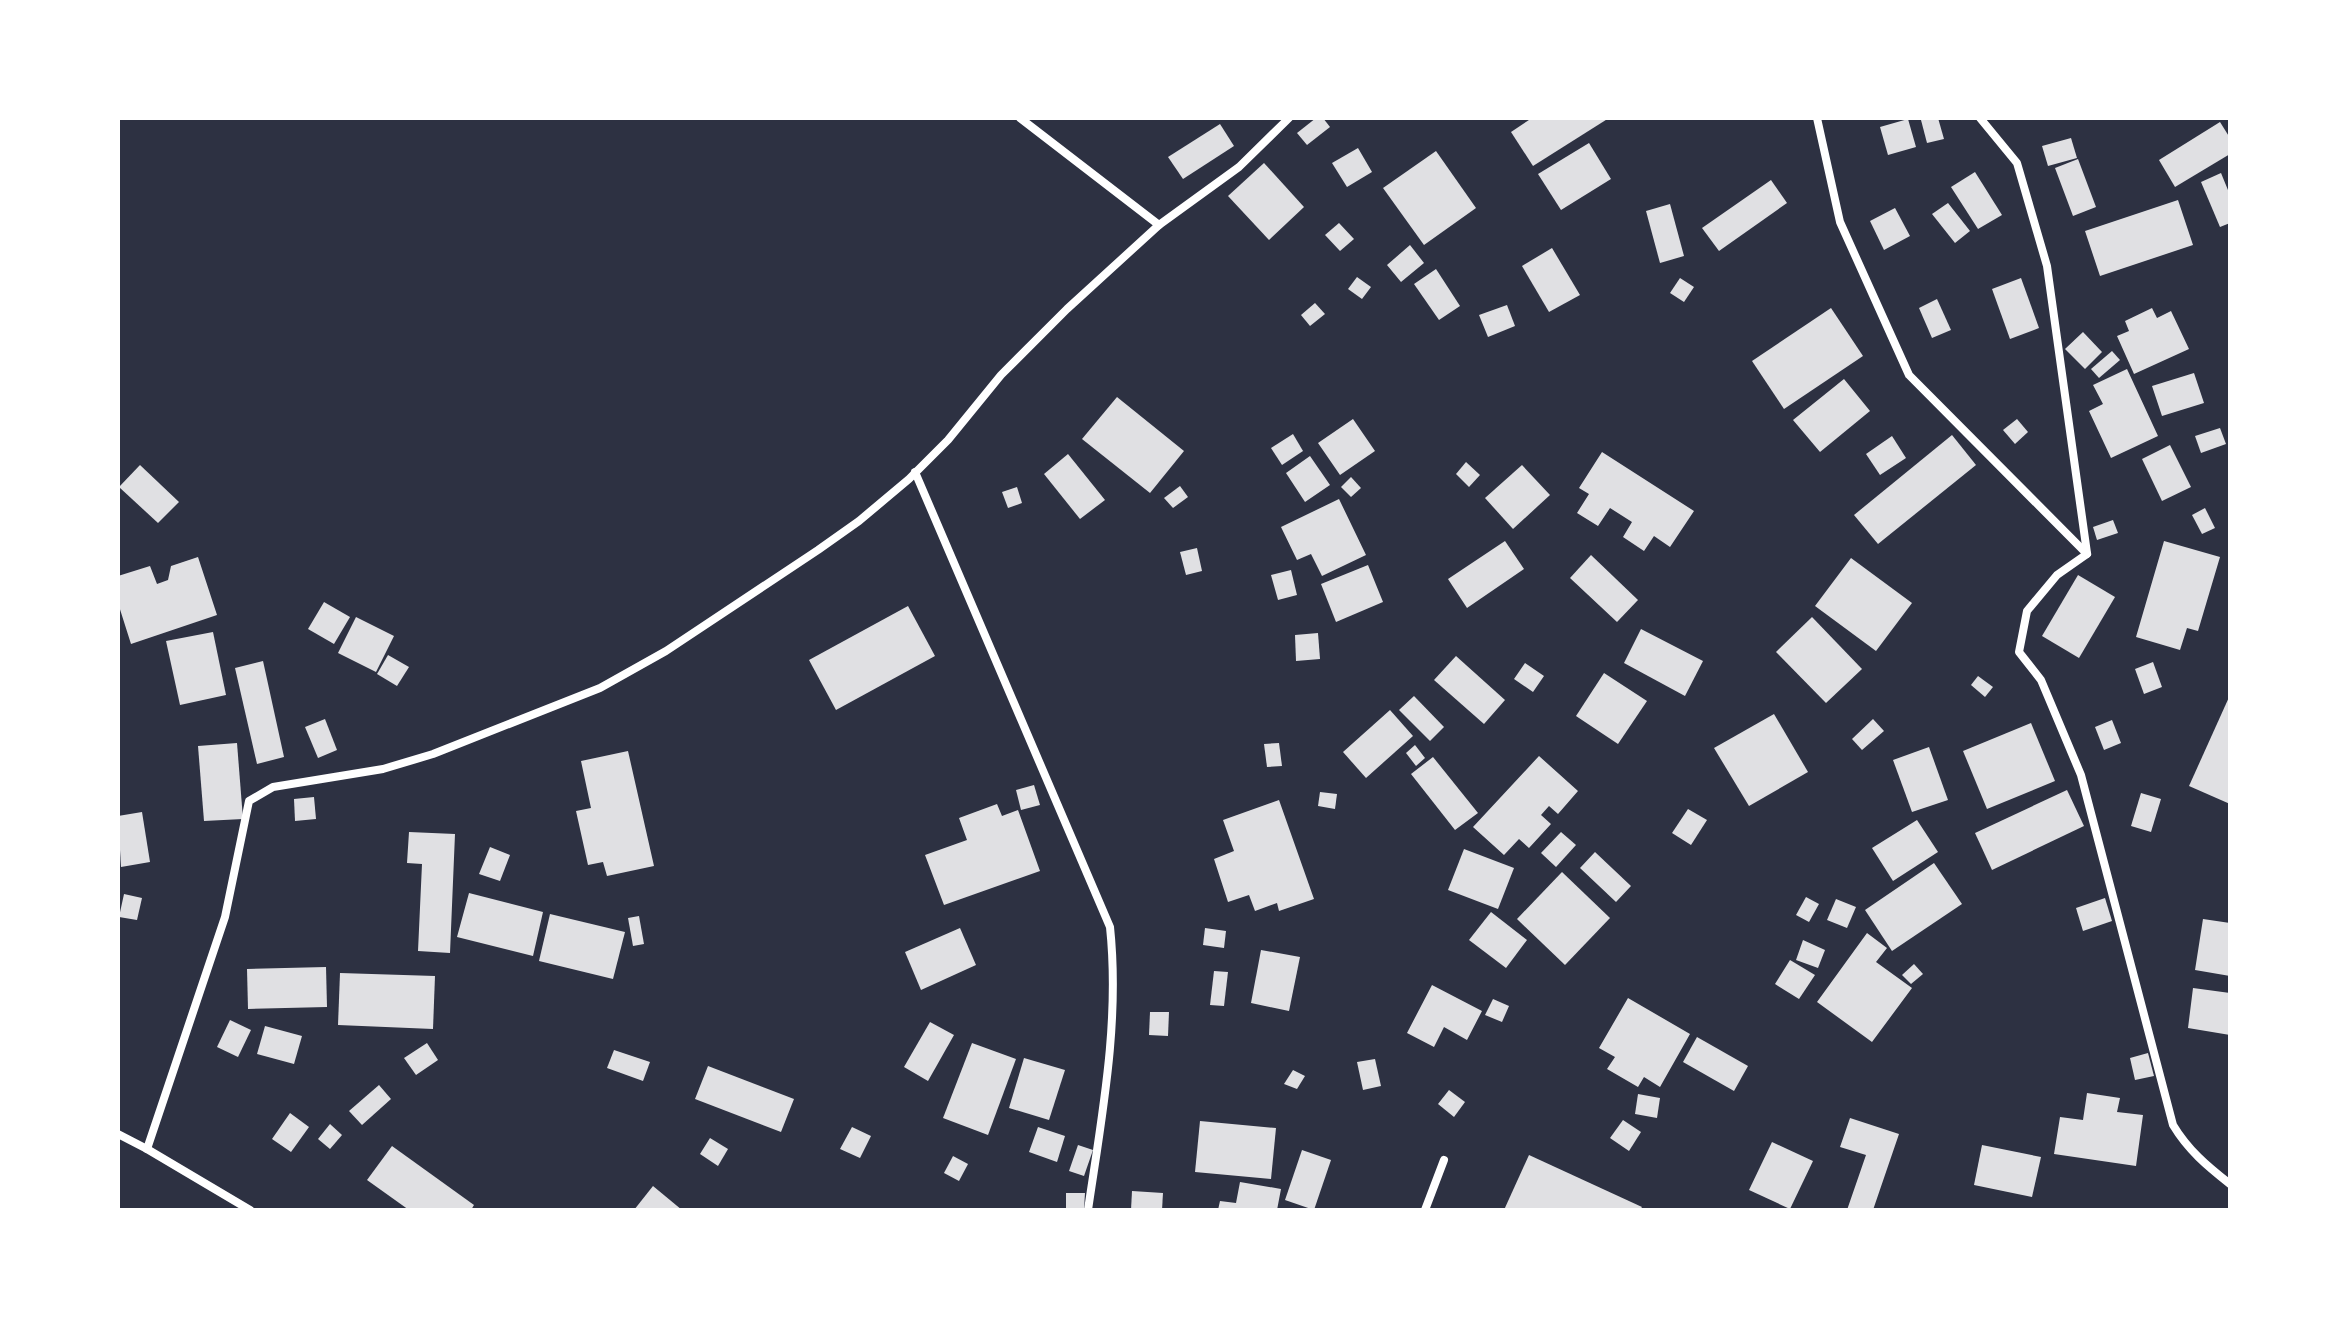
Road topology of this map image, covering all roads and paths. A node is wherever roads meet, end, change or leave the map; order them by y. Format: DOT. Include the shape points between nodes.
graph roads {
  1 [pos="1020,118"];
  2 [pos="1289,118"];
  3 [pos="1817,118"];
  4 [pos="1980,118"];
  5 [pos="1159,225"];
  6 [pos="915,472"];
  7 [pos="2087,554"];
  8 [pos="118,1134"];
  9 [pos="147,1149"];
  10 [pos="1444,1160"];
  11 [pos="2230,1184"];
  12 [pos="250,1210"];
  13 [pos="1088,1210"];
  14 [pos="1425,1210"];
  1 -- 5 [label="street"];
  2 -- 5 [label="street" via="1239,167"];
  3 -- 7 [label="street" via="1840,222 1909,375"];
  4 -- 7 [label="street" via="2017,163 2047,266"];
  5 -- 6 [label="street" via="1001,375"];
  6 -- 9 [label="street" via="818,550 666,651 600,688 433,754 383,769 273,787 249,801 225,917"];
  6 -- 13 [label="street" via="1110,927 1112,1048"];
  7 -- 11 [label="street" via="2057,575 2027,611 2019,652 2041,680 2081,775 2173,1125 2203,1163"];
  8 -- 9 [label="street"];
  9 -- 12 [label="street"];
  10 -- 14 [label="street"];
}
